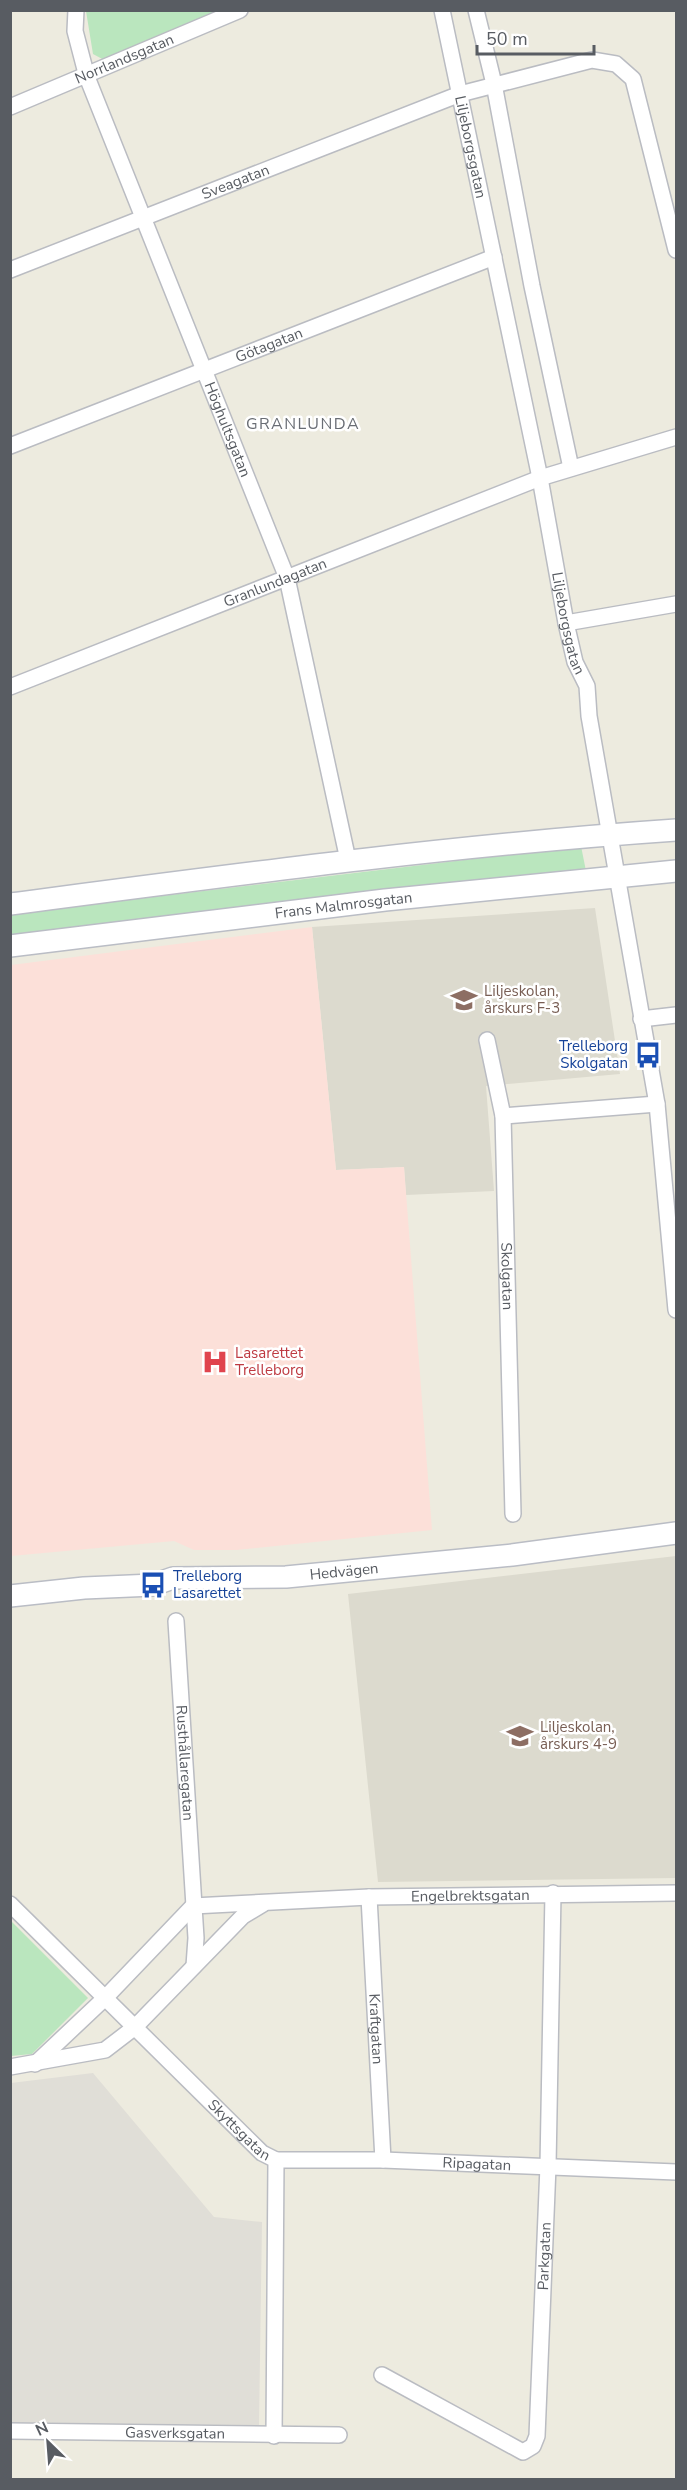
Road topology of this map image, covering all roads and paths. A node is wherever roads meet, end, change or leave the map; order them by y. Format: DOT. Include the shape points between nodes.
graph roads {
  1 [pos="76,10"];
  2 [pos="240,10"];
  3 [pos="442,10"];
  4 [pos="476,10"];
  5 [pos="87,77"];
  6 [pos="494,84"];
  7 [pos="460,94"];
  8 [pos="10,107"];
  9 [pos="670,207"];
  10 [pos="143,218"];
  11 [pos="676,250"];
  12 [pos="494,257"];
  13 [pos="10,270"];
  14 [pos="204,371"];
  15 [pos="676,437"];
  16 [pos="10,446"];
  17 [pos="571,468"];
  18 [pos="540,478"];
  19 [pos="287,578"];
  20 [pos="676,604"];
  21 [pos="566,623"];
  22 [pos="10,687"];
  23 [pos="676,830"];
  24 [pos="609,834"];
  25 [pos="348,860"];
  26 [pos="676,871"];
  27 [pos="616,876"];
  28 [pos="10,904"];
  29 [pos="10,946"];
  30 [pos="676,1015"];
  31 [pos="641,1019"];
  32 [pos="487,1040"];
  33 [pos="657,1104"];
  34 [pos="503,1116"];
  35 [pos="676,1310"];
  36 [pos="513,1514"];
  37 [pos="676,1533"];
  38 [pos="10,1596"];
  39 [pos="176,1621"];
  40 [pos="553,1893"];
  41 [pos="676,1893"];
  42 [pos="369,1897"];
  43 [pos="264,1902"];
  44 [pos="10,1904"];
  45 [pos="193,1906"];
  46 [pos="194,1966"];
  47 [pos="105,1998"];
  48 [pos="135,2027"];
  49 [pos="35,2064"];
  50 [pos="10,2067"];
  51 [pos="276,2160"];
  52 [pos="383,2160"];
  53 [pos="548,2166"];
  54 [pos="676,2172"];
  55 [pos="382,2375"];
  56 [pos="10,2431"];
  57 [pos="339,2435"];
  58 [pos="274,2436"];
  1 -- 5 [label="street, Höghultsgatan" via="75,31"];
  2 -- 5 [label="street, Norrlandsgatan"];
  3 -- 7 [label="street, Liljeborgsgatan"];
  4 -- 6 [label="street"];
  5 -- 8 [label="street, Norrlandsgatan"];
  5 -- 10 [label="street, Höghultsgatan"];
  6 -- 7 [label="street, Sveagatan"];
  6 -- 9 [label="street, Sveagatan" via="592,60 616,64 633,79"];
  6 -- 17 [label="street"];
  7 -- 10 [label="street, Sveagatan"];
  7 -- 12 [label="street, Liljeborgsgatan"];
  9 -- 11 [label="street, Sveagatan"];
  10 -- 13 [label="street, Sveagatan"];
  10 -- 14 [label="street, Höghultsgatan"];
  12 -- 14 [label="street, Götagatan"];
  12 -- 18 [label="street, Liljeborgsgatan"];
  14 -- 16 [label="street, Götagatan"];
  14 -- 19 [label="street, Höghultsgatan"];
  15 -- 17 [label="street, Granlundagatan"];
  17 -- 18 [label="street, Granlundagatan"];
  18 -- 19 [label="street, Granlundagatan"];
  18 -- 21 [label="street, Liljeborgsgatan"];
  19 -- 22 [label="street, Granlundagatan"];
  19 -- 25 [label="street, Höghultsgatan"];
  20 -- 21 [label="street"];
  21 -- 24 [label="street, Liljeborgsgatan" via="575,662 587,686"];
  23 -- 24 [label="street"];
  24 -- 25 [label="street"];
  24 -- 27 [label="street, Liljeborgsgatan"];
  25 -- 28 [label="street"];
  26 -- 27 [label="street, Frans Malmrosgatan"];
  27 -- 29 [label="street, Frans Malmrosgatan"];
  27 -- 31 [label="street, Liljeborgsgatan"];
  30 -- 31 [label="street"];
  31 -- 33 [label="street, Liljeborgsgatan"];
  32 -- 34 [label="street, Skolgatan"];
  33 -- 34 [label="street"];
  33 -- 35 [label="street, Liljeborgsgatan"];
  34 -- 36 [label="street, Skolgatan"];
  37 -- 38 [label="street, Hedvägen" via="512,1556 286,1576 173,1578 153,1585"];
  39 -- 45 [label="street, Rusthållaregatan"];
  40 -- 41 [label="street, Engelbrektsgatan"];
  40 -- 42 [label="street, Engelbrektsgatan"];
  40 -- 53 [label="street, Parkgatan"];
  42 -- 43 [label="street, Engelbrektsgatan"];
  42 -- 52 [label="street, Kraftgatan"];
  43 -- 45 [label="street, Engelbrektsgatan"];
  43 -- 46 [label="street" via="243,1916"];
  44 -- 47 [label="street, Skyttsgatan"];
  45 -- 46 [label="street"];
  45 -- 47 [label="street"];
  46 -- 48 [label="street"];
  47 -- 48 [label="street, Skyttsgatan"];
  47 -- 49 [label="street"];
  48 -- 49 [label="street" via="105,2050"];
  48 -- 51 [label="street, Skyttsgatan" via="262,2153"];
  49 -- 50 [label="street"];
  51 -- 52 [label="street, Ripagatan"];
  51 -- 58 [label="street, Skyttsgatan"];
  52 -- 53 [label="street, Ripagatan"];
  53 -- 54 [label="street, Ripagatan"];
  53 -- 55 [label="street, Parkgatan" via="537,2436 532,2446 523,2452"];
  56 -- 58 [label="street, Gasverksgatan"];
  57 -- 58 [label="street, Gasverksgatan"];
}
